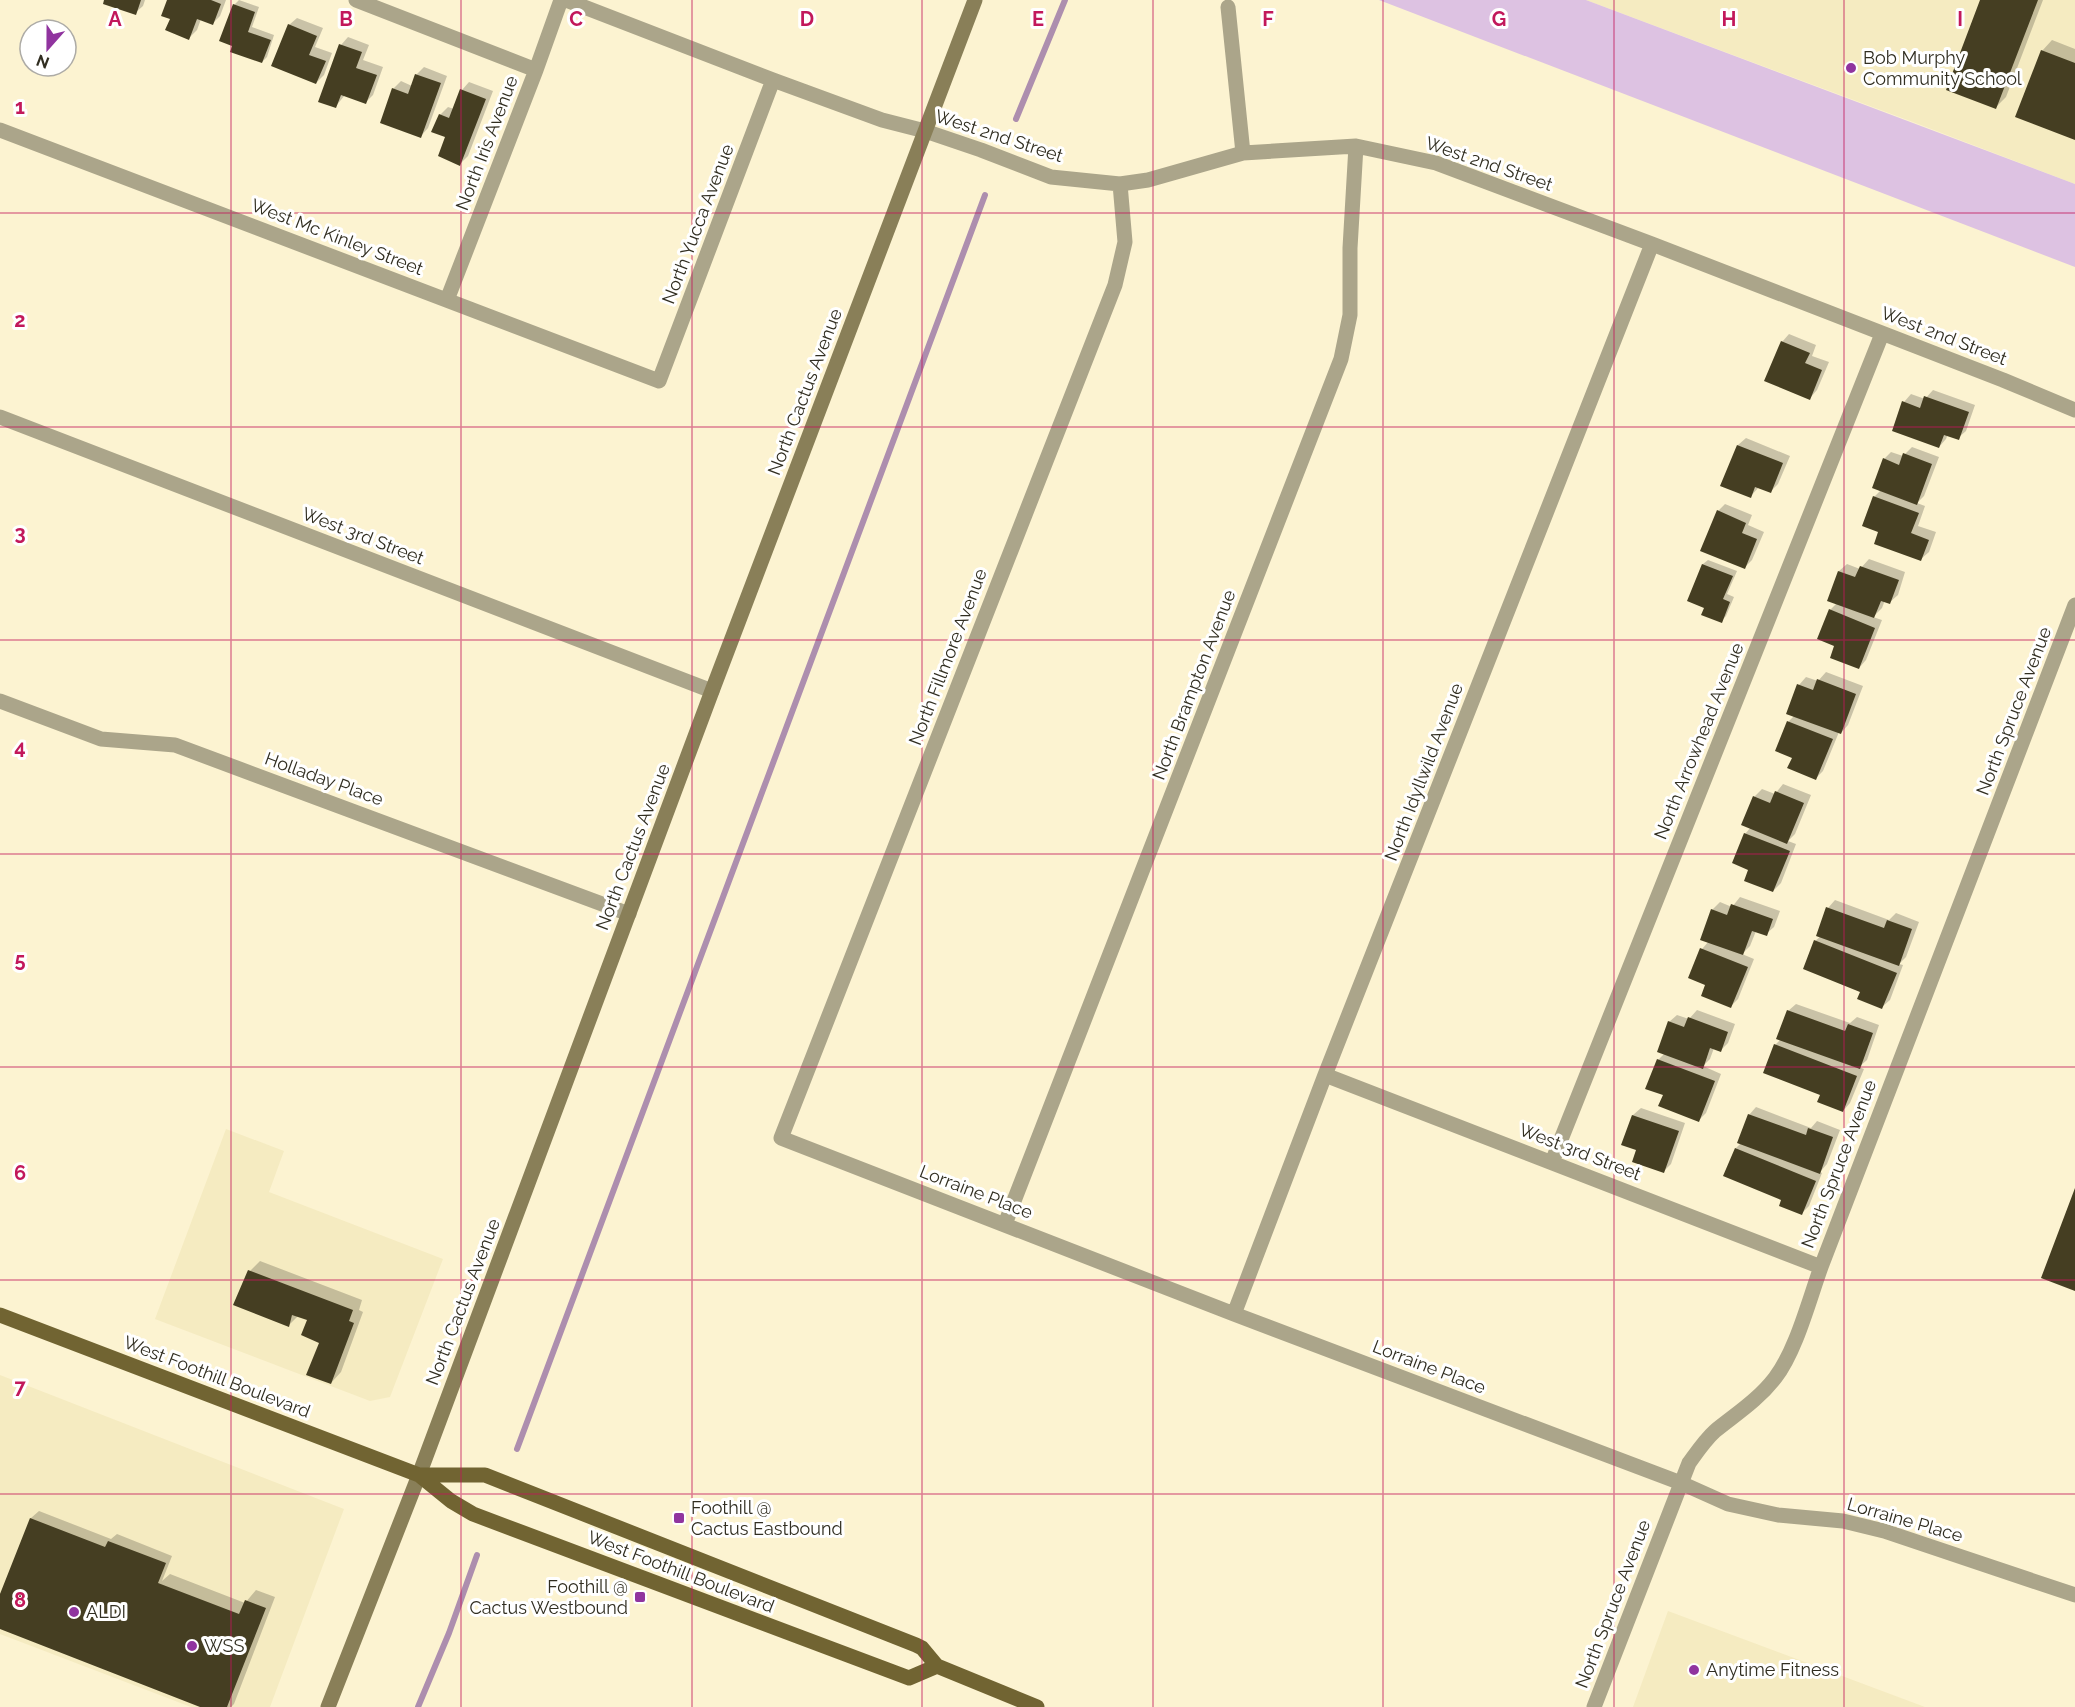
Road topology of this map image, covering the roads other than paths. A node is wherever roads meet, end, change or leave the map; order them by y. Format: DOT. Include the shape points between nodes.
graph roads {
  1 [pos="356,0"];
  2 [pos="561,0"];
  3 [pos="566,0"];
  4 [pos="975,0"];
  5 [pos="1228,7"];
  6 [pos="536,70"];
  7 [pos="773,80"];
  8 [pos="0,130"];
  9 [pos="925,131"];
  10 [pos="1356,146"];
  11 [pos="1243,153"];
  12 [pos="1120,184"];
  13 [pos="1652,244"];
  14 [pos="447,300"];
  15 [pos="1882,334"];
  16 [pos="659,381"];
  17 [pos="2075,410"];
  18 [pos="0,417"];
  19 [pos="2075,605"];
  20 [pos="712,692"];
  21 [pos="0,701"];
  22 [pos="629,914"];
  23 [pos="1325,1075"];
  24 [pos="781,1138"];
  25 [pos="1552,1162"];
  26 [pos="1005,1224"];
  27 [pos="1821,1267"];
  28 [pos="1234,1314"];
  29 [pos="0,1315"];
  30 [pos="419,1475"];
  31 [pos="1681,1483"];
  32 [pos="2075,1595"];
  33 [pos="937,1666"];
  34 [pos="327,1707"];
  35 [pos="1037,1707"];
  36 [pos="1594,1707"];
  1 -- 6 [label="street"];
  2 -- 6 [label="street, North Iris Avenue"];
  3 -- 7 [label="street, West 2nd Street"];
  4 -- 9 [label="main road, North Cactus Avenue"];
  5 -- 11 [label="street"];
  6 -- 14 [label="street, North Iris Avenue"];
  7 -- 9 [label="street, West 2nd Street" via="882,120"];
  7 -- 16 [label="street, North Yucca Avenue"];
  8 -- 14 [label="street, West Mc Kinley Street"];
  9 -- 12 [label="street, West 2nd Street" via="1051,177"];
  9 -- 20 [label="main road, North Cactus Avenue"];
  10 -- 11 [label="street, West 2nd Street"];
  10 -- 13 [label="street, West 2nd Street" via="1436,163"];
  10 -- 26 [label="street, North Brampton Avenue" via="1350,315 1341,359"];
  11 -- 12 [label="street, West 2nd Street"];
  12 -- 24 [label="street, North Fillmore Avenue" via="1125,243 1115,285"];
  13 -- 15 [label="street, West 2nd Street"];
  13 -- 23 [label="street, North Idyllwild Avenue"];
  14 -- 16 [label="street, West Mc Kinley Street"];
  15 -- 17 [label="street, West 2nd Street"];
  15 -- 25 [label="street, North Arrowhead Avenue"];
  18 -- 20 [label="street, West 3rd Street"];
  19 -- 27 [label="street, North Spruce Avenue"];
  20 -- 22 [label="main road, North Cactus Avenue"];
  21 -- 22 [label="street, Holladay Place" via="101,739 175,745"];
  22 -- 30 [label="main road, North Cactus Avenue"];
  23 -- 25 [label="street, West 3rd Street"];
  23 -- 28 [label="street, North Idyllwild Avenue"];
  24 -- 26 [label="street, Lorraine Place"];
  25 -- 27 [label="street, West 3rd Street"];
  26 -- 28 [label="street, Lorraine Place"];
  27 -- 31 [label="street, North Spruce Avenue" via="1790,1353 1776,1377 1702,1444"];
  28 -- 31 [label="street, Lorraine Place"];
  29 -- 30 [label="main road, West Foothill Boulevard"];
  30 -- 33 [label="main road, West Foothill Boulevard" via="485,1475 916,1645"];
  30 -- 33 [label="main road, West Foothill Boulevard" via="473,1514 818,1645 909,1678"];
  30 -- 34 [label="main road, North Cactus Avenue"];
  31 -- 32 [label="street, Lorraine Place" via="1728,1503 1778,1515 1843,1521 1881,1530"];
  31 -- 36 [label="street, North Spruce Avenue"];
  33 -- 35 [label="main road, West Foothill Boulevard"];
}
